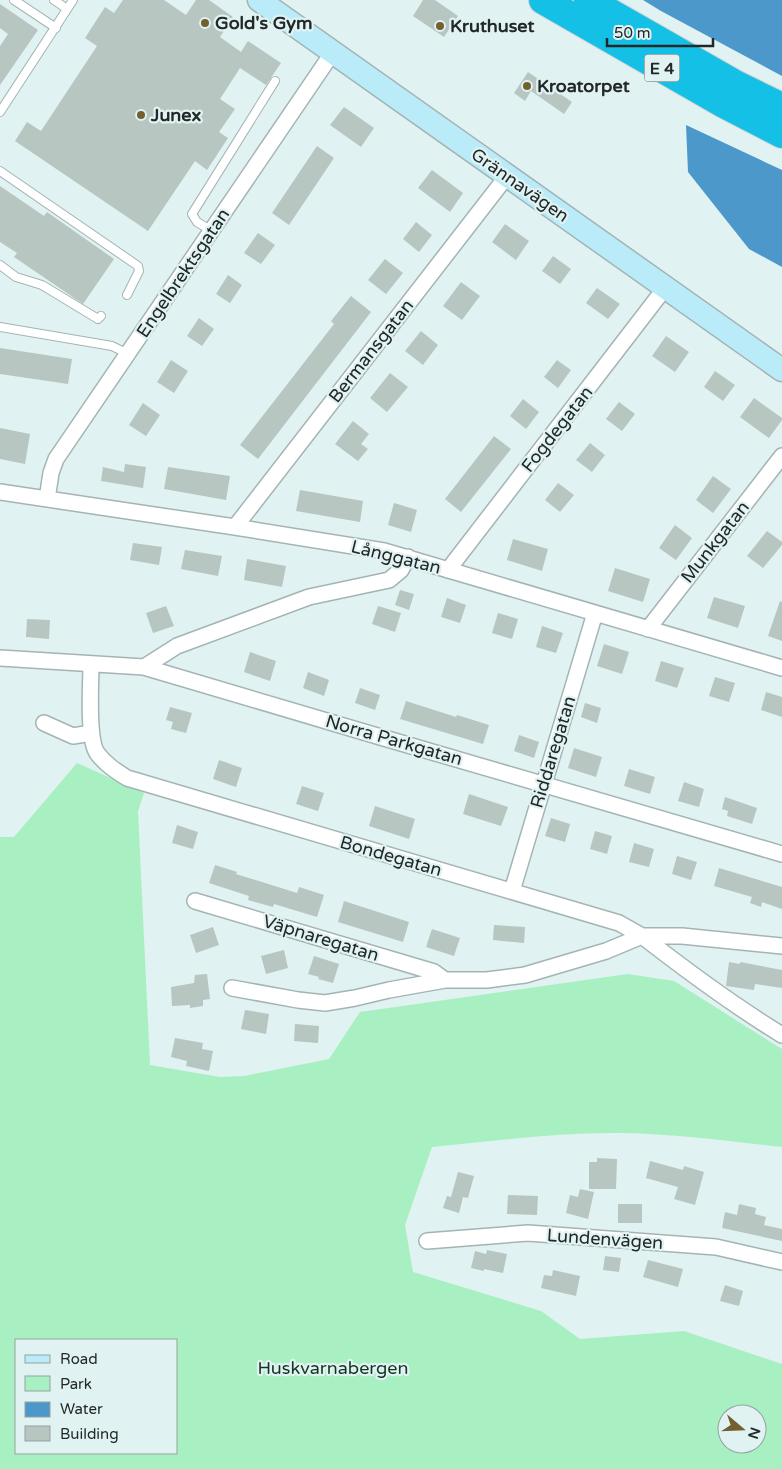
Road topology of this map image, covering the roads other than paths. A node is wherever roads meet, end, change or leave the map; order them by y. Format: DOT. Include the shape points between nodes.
graph roads {
  1 [pos="14,0"];
  2 [pos="54,0"];
  3 [pos="73,0"];
  4 [pos="259,0"];
  5 [pos="543,0"];
  6 [pos="588,0"];
  7 [pos="67,9"];
  8 [pos="56,28"];
  9 [pos="333,52"];
  10 [pos="275,81"];
  11 [pos="782,107"];
  12 [pos="0,112"];
  13 [pos="782,134"];
  14 [pos="0,171"];
  15 [pos="508,176"];
  16 [pos="212,231"];
  17 [pos="0,265"];
  18 [pos="665,288"];
  19 [pos="128,295"];
  20 [pos="101,316"];
  21 [pos="0,327"];
  22 [pos="128,354"];
  23 [pos="782,370"];
  24 [pos="782,456"];
  25 [pos="0,492"];
  26 [pos="47,499"];
  27 [pos="235,527"];
  28 [pos="408,558"];
  29 [pos="448,570"];
  30 [pos="595,613"];
  31 [pos="648,629"];
  32 [pos="0,658"];
  33 [pos="91,664"];
  34 [pos="144,667"];
  35 [pos="782,668"];
  36 [pos="44,723"];
  37 [pos="91,733"];
  38 [pos="544,784"];
  39 [pos="782,854"];
  40 [pos="512,892"];
  41 [pos="195,901"];
  42 [pos="642,936"];
  43 [pos="782,946"];
  44 [pos="445,980"];
  45 [pos="232,988"];
  46 [pos="782,1035"];
  47 [pos="427,1241"];
  48 [pos="782,1262"];
  1 -- 8 [label="lane"];
  2 -- 7 [label="lane"];
  3 -- 7 [label="lane"];
  4 -- 9 [label="main road, Grännavägen"];
  5 -- 13 [label="highway, E 4"];
  6 -- 11 [label="highway, E 4" via="735,84"];
  7 -- 8 [label="lane"];
  8 -- 12 [label="lane"];
  9 -- 15 [label="main road, Grännavägen"];
  9 -- 16 [label="street, Engelbrektsgatan"];
  10 -- 16 [label="lane" via="192,214 197,222"];
  14 -- 19 [label="lane" via="138,266 139,271"];
  15 -- 18 [label="main road, Grännavägen"];
  15 -- 27 [label="street, Bermansgatan"];
  16 -- 22 [label="street, Engelbrektsgatan"];
  17 -- 20 [label="lane" via="16,277 42,285 98,319"];
  18 -- 23 [label="main road, Grännavägen"];
  18 -- 29 [label="street, Fogdegatan"];
  21 -- 22 [label="lane" via="112,346"];
  22 -- 26 [label="street, Engelbrektsgatan" via="56,458"];
  24 -- 31 [label="street, Munkgatan"];
  25 -- 26 [label="street, Långgatan"];
  26 -- 27 [label="street, Långgatan"];
  27 -- 28 [label="street, Långgatan" via="384,551"];
  28 -- 29 [label="street, Långgatan"];
  28 -- 34 [label="street" via="401,570 389,580 309,597 177,646"];
  29 -- 30 [label="street, Långgatan"];
  30 -- 31 [label="street, Långgatan"];
  30 -- 38 [label="street, Riddaregatan"];
  31 -- 35 [label="street, Långgatan"];
  32 -- 33 [label="street, Norra Parkgatan"];
  33 -- 34 [label="street, Norra Parkgatan"];
  33 -- 37 [label="street, Bondegatan"];
  34 -- 38 [label="street, Norra Parkgatan"];
  36 -- 37 [label="street" via="73,736"];
  37 -- 40 [label="street, Bondegatan" via="96,752 111,768 127,778"];
  38 -- 39 [label="street, Norra Parkgatan"];
  38 -- 40 [label="street, Riddaregatan"];
  40 -- 42 [label="street, Bondegatan" via="619,923"];
  41 -- 44 [label="street, Väpnaregatan" via="434,972"];
  42 -- 43 [label="street, Bondegatan" via="682,936"];
  42 -- 44 [label="street, Väpnaregatan" via="606,951 525,975 487,980"];
  42 -- 46 [label="street" via="747,1014"];
  44 -- 45 [label="street, Väpnaregatan" via="325,1003"];
  47 -- 48 [label="street, Lundenvägen" via="528,1234 716,1247"];
}
